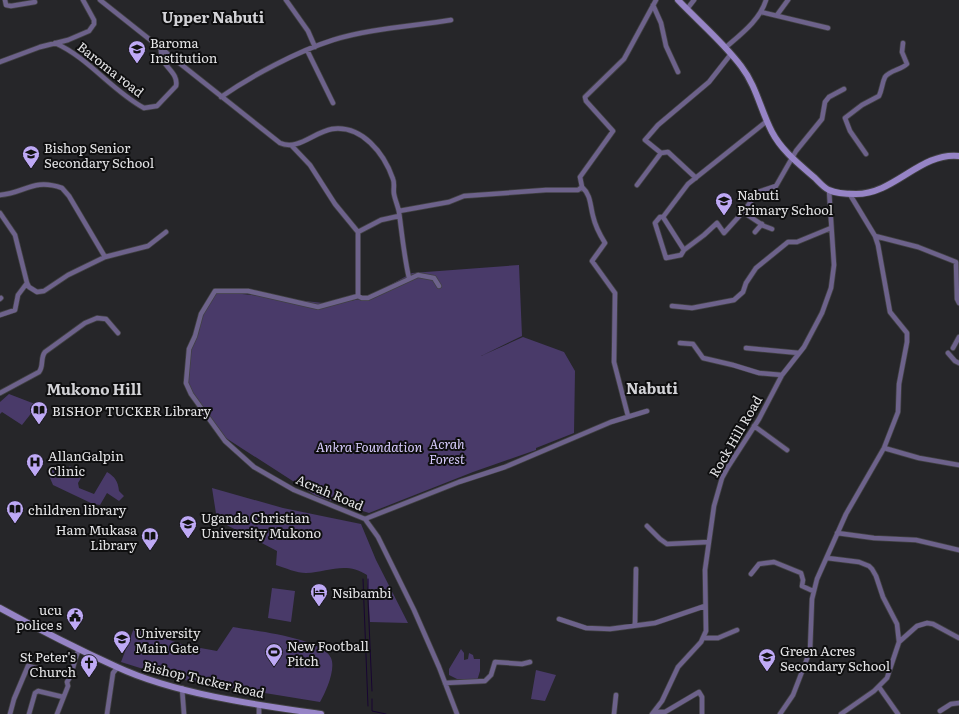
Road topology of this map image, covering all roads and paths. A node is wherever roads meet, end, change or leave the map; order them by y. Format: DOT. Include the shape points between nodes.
graph roads {
  1 [pos="4,0"];
  2 [pos="83,0"];
  3 [pos="100,0"];
  4 [pos="286,0"];
  5 [pos="656,0"];
  6 [pos="678,0"];
  7 [pos="694,0"];
  8 [pos="766,0"];
  9 [pos="788,0"];
  10 [pos="35,2"];
  11 [pos="653,5"];
  12 [pos="687,9"];
  13 [pos="761,12"];
  14 [pos="777,15"];
  15 [pos="451,20"];
  16 [pos="828,28"];
  17 [pos="68,40"];
  18 [pos="55,43"];
  19 [pos="903,43"];
  20 [pos="315,47"];
  21 [pos="725,48"];
  22 [pos="71,50"];
  23 [pos="161,50"];
  24 [pos="307,50"];
  25 [pos="731,54"];
  26 [pos="0,62"];
  27 [pos="678,72"];
  28 [pos="844,89"];
  29 [pos="221,97"];
  30 [pos="333,103"];
  31 [pos="767,121"];
  32 [pos="292,146"];
  33 [pos="661,153"];
  34 [pos="866,154"];
  35 [pos="959,156"];
  36 [pos="792,158"];
  37 [pos="696,178"];
  38 [pos="637,185"];
  39 [pos="582,187"];
  40 [pos="829,190"];
  41 [pos="849,193"];
  42 [pos="0,195"];
  43 [pos="743,212"];
  44 [pos="0,213"];
  45 [pos="399,214"];
  46 [pos="663,217"];
  47 [pos="762,224"];
  48 [pos="831,228"];
  49 [pos="772,229"];
  50 [pos="166,232"];
  51 [pos="358,232"];
  52 [pos="755,232"];
  53 [pos="875,236"];
  54 [pos="684,250"];
  55 [pos="104,257"];
  56 [pos="409,278"];
  57 [pos="27,283"];
  58 [pos="439,286"];
  59 [pos="358,296"];
  60 [pos="959,303"];
  61 [pos="672,306"];
  62 [pos="0,315"];
  63 [pos="118,333"];
  64 [pos="959,337"];
  65 [pos="680,343"];
  66 [pos="746,348"];
  67 [pos="953,348"];
  68 [pos="798,353"];
  69 [pos="948,353"];
  70 [pos="959,363"];
  71 [pos="782,375"];
  72 [pos="0,393"];
  73 [pos="647,411"];
  74 [pos="628,416"];
  75 [pos="754,426"];
  76 [pos="884,448"];
  77 [pos="787,450"];
  78 [pos="959,465"];
  79 [pos="365,519"];
  80 [pos="647,526"];
  81 [pos="837,533"];
  82 [pos="709,542"];
  83 [pos="959,550"];
  84 [pos="827,558"];
  85 [pos="636,569"];
  86 [pos="751,574"];
  87 [pos="813,591"];
  88 [pos="705,606"];
  89 [pos="0,608"];
  90 [pos="559,619"];
  91 [pos="635,625"];
  92 [pos="737,630"];
  93 [pos="704,638"];
  94 [pos="959,638"];
  95 [pos="899,642"];
  96 [pos="79,650"];
  97 [pos="530,662"];
  98 [pos="117,668"];
  99 [pos="39,669"];
  100 [pos="445,683"];
  101 [pos="879,687"];
  102 [pos="182,688"];
  103 [pos="616,695"];
  104 [pos="64,697"];
  105 [pos="959,703"];
  106 [pos="259,705"];
  107 [pos="940,711"];
  108 [pos="653,713"];
  109 [pos="10,714"];
  110 [pos="29,714"];
  111 [pos="57,714"];
  112 [pos="107,714"];
  113 [pos="184,714"];
  114 [pos="259,714"];
  115 [pos="317,714"];
  116 [pos="457,714"];
  117 [pos="614,714"];
  118 [pos="702,714"];
  119 [pos="780,714"];
  120 [pos="841,714"];
  121 [pos="898,714"];
  1 -- 10 [label="street" via="6,5 11,6"];
  2 -- 17 [label="street" via="93,16 94,24 85,34"];
  3 -- 23 [label="street"];
  4 -- 20 [label="street" via="308,31"];
  5 -- 11 [label="street"];
  6 -- 12 [label="street"];
  7 -- 12 [label="street"];
  8 -- 13 [label="street"];
  9 -- 14 [label="street"];
  11 -- 27 [label="street" via="661,23 666,46"];
  11 -- 39 [label="street" via="619,65 586,95 586,101 613,131 580,177"];
  12 -- 21 [label="street"];
  13 -- 14 [label="street"];
  13 -- 21 [label="street"];
  14 -- 16 [label="street"];
  15 -- 20 [label="street" via="349,36"];
  17 -- 18 [label="street"];
  17 -- 22 [label="street"];
  18 -- 22 [label="street, Baroma road"];
  18 -- 26 [label="street"];
  19 -- 34 [label="street" via="902,52 907,64 889,73 879,96 845,118 850,131"];
  20 -- 24 [label="street"];
  21 -- 25 [label="street"];
  22 -- 23 [label="street, Baroma road" via="130,99 144,108 150,108 157,106 176,86 176,77 162,61"];
  23 -- 29 [label="street"];
  24 -- 29 [label="street" via="244,82"];
  24 -- 30 [label="street"];
  25 -- 31 [label="street" via="754,85"];
  25 -- 33 [label="street" via="709,82 645,140"];
  28 -- 36 [label="street" via="829,97 822,119"];
  29 -- 32 [label="street" via="280,143"];
  31 -- 36 [label="street" via="772,133"];
  31 -- 37 [label="street"];
  32 -- 45 [label="street" via="331,129 349,129 366,138 377,150 393,179"];
  32 -- 51 [label="street" via="310,165 335,204"];
  33 -- 37 [label="street" via="668,152"];
  33 -- 38 [label="street"];
  35 -- 41 [label="street" via="942,156 928,161 885,187 871,192"];
  36 -- 40 [label="street"];
  36 -- 43 [label="street" via="776,186 758,192"];
  37 -- 46 [label="street" via="688,184"];
  39 -- 45 [label="street" via="578,190 464,196"];
  39 -- 74 [label="street" via="590,198 593,217 605,243 592,262 614,293 614,362"];
  40 -- 41 [label="street"];
  40 -- 48 [label="street, Rock Hill Road"];
  41 -- 53 [label="street"];
  42 -- 55 [label="street" via="33,184 62,188"];
  43 -- 47 [label="street"];
  43 -- 54 [label="street" via="724,233 717,223"];
  44 -- 57 [label="street" via="15,235"];
  45 -- 51 [label="street" via="376,221"];
  45 -- 56 [label="street"];
  46 -- 54 [label="street"];
  46 -- 54 [label="street" via="655,223 666,258 681,256"];
  47 -- 49 [label="street"];
  47 -- 52 [label="street"];
  48 -- 61 [label="street" via="796,242 788,242 753,271 739,298 701,307"];
  48 -- 68 [label="street, Rock Hill Road" via="834,265 831,288 822,313"];
  50 -- 55 [label="street" via="148,246"];
  51 -- 59 [label="street"];
  53 -- 60 [label="street" via="956,262 956,299"];
  53 -- 76 [label="street" via="890,312 903,326 907,342 899,384 898,412"];
  55 -- 57 [label="street" via="41,292 33,291"];
  56 -- 58 [label="street" via="418,275 429,276 434,278"];
  56 -- 59 [label="street" via="368,298"];
  57 -- 62 [label="street" via="18,295 15,310"];
  59 -- 79 [label="street, Acrah Road" via="318,307 248,291 215,291 201,314 189,349 186,383 217,432 243,458 294,490"];
  63 -- 72 [label="street" via="106,319 92,319 45,352 42,369 39,372"];
  64 -- 67 [label="street"];
  65 -- 71 [label="street" via="693,344 703,358 759,373"];
  66 -- 68 [label="street"];
  68 -- 71 [label="street, Rock Hill Road"];
  69 -- 70 [label="street"];
  71 -- 75 [label="street, Rock Hill Road"];
  73 -- 74 [label="street"];
  74 -- 79 [label="street" via="505,468 459,482"];
  75 -- 77 [label="street"];
  75 -- 82 [label="street, Rock Hill Road" via="722,478 714,506"];
  76 -- 78 [label="street" via="919,458"];
  76 -- 81 [label="street"];
  79 -- 100 [label="street, Acrah Road" via="392,564"];
  80 -- 82 [label="street" via="667,544"];
  81 -- 83 [label="street" via="916,540"];
  81 -- 84 [label="street"];
  82 -- 88 [label="street, Rock Hill Road" via="705,570"];
  84 -- 87 [label="street"];
  84 -- 95 [label="street" via="859,562 872,569 897,624"];
  85 -- 91 [label="street"];
  86 -- 87 [label="street" via="760,564 774,562 801,573 802,586"];
  87 -- 119 [label="street" via="810,651 793,695"];
  88 -- 91 [label="street" via="655,623"];
  88 -- 93 [label="street, Rock Hill Road"];
  89 -- 96 [label="street, Bishop Tucker Road"];
  90 -- 91 [label="street" via="576,626 598,629"];
  92 -- 93 [label="street" via="718,638"];
  93 -- 108 [label="street" via="678,667 662,701"];
  94 -- 95 [label="street" via="927,623 917,626"];
  95 -- 101 [label="street" via="890,672"];
  96 -- 98 [label="street, Bishop Tucker Road"];
  96 -- 104 [label="street"];
  97 -- 100 [label="street" via="495,662 491,675 485,681"];
  98 -- 102 [label="street, Bishop Tucker Road"];
  98 -- 112 [label="street" via="113,673"];
  99 -- 109 [label="street" via="28,666"];
  100 -- 116 [label="street, Acrah Road"];
  101 -- 120 [label="street"];
  101 -- 121 [label="street"];
  102 -- 106 [label="street, Bishop Tucker Road"];
  102 -- 113 [label="street"];
  103 -- 117 [label="street"];
  104 -- 110 [label="street" via="38,691 34,693"];
  104 -- 111 [label="street"];
  105 -- 107 [label="street" via="951,704"];
  106 -- 114 [label="street"];
  106 -- 115 [label="street, Bishop Tucker Road"];
  108 -- 118 [label="street" via="665,712 699,692 702,697"];
}
